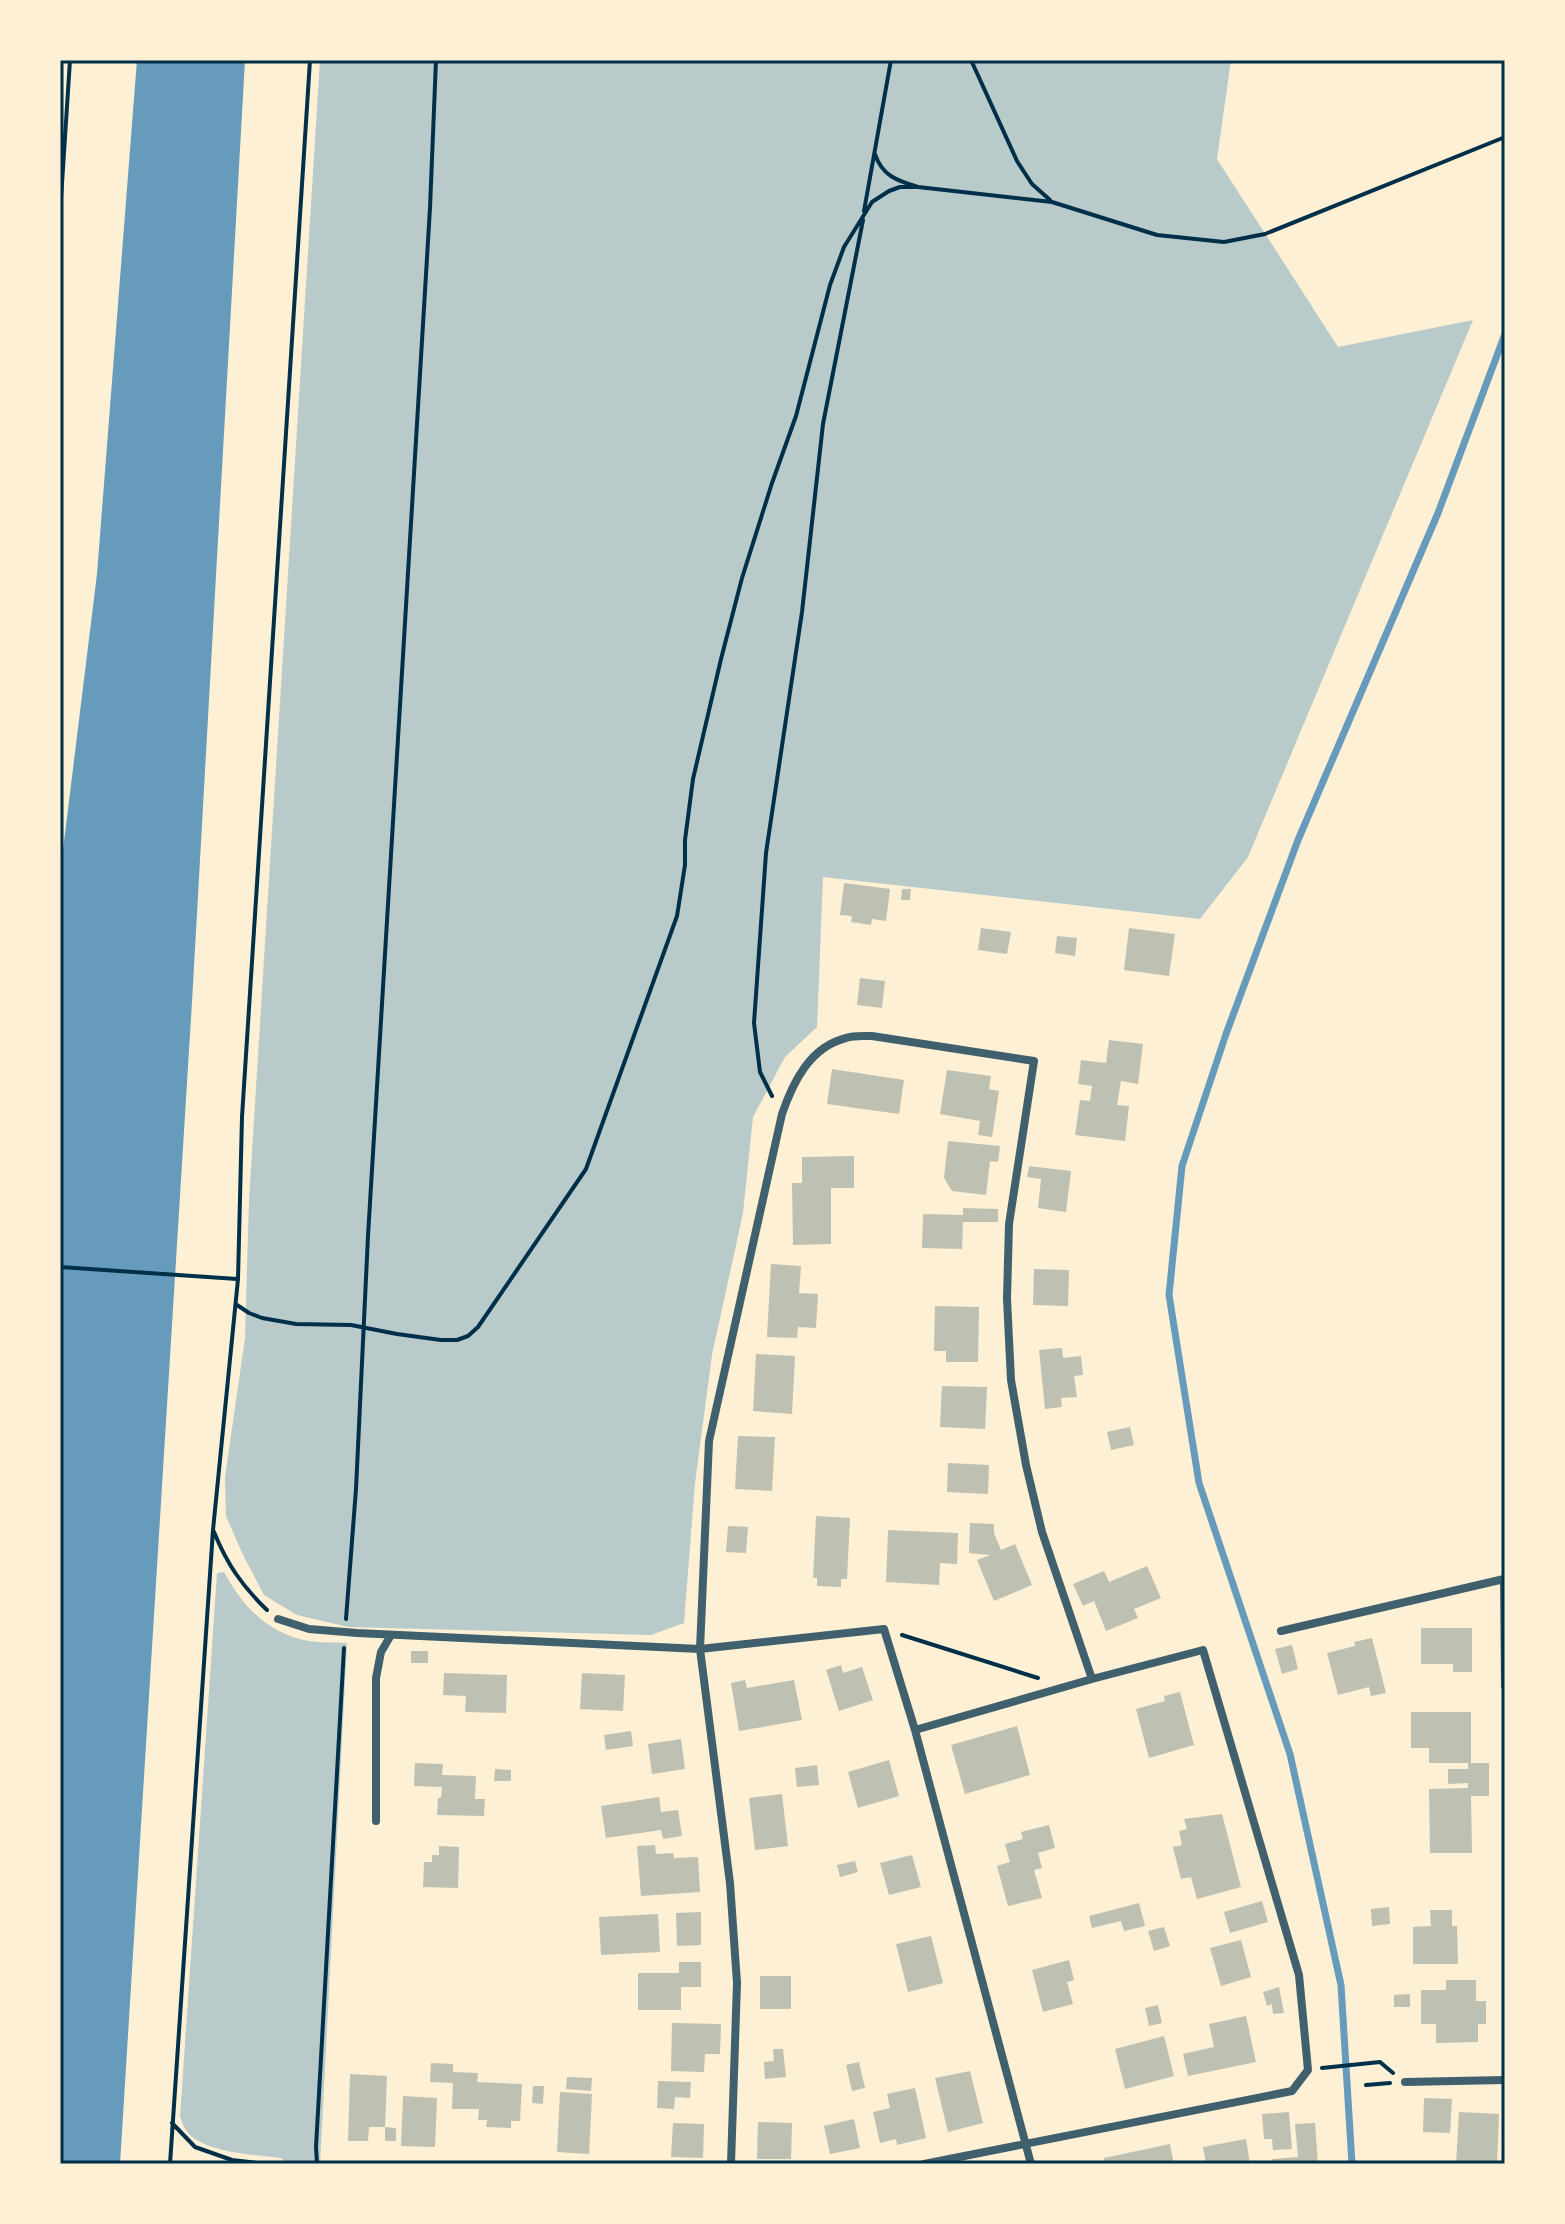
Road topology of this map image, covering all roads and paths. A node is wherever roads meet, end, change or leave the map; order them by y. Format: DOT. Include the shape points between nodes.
graph roads {
  1 [pos="70,60"];
  2 [pos="310,60"];
  3 [pos="436,60"];
  4 [pos="891,60"];
  5 [pos="971,60"];
  6 [pos="1505,137"];
  7 [pos="875,151"];
  8 [pos="918,187"];
  9 [pos="1052,202"];
  10 [pos="60,214"];
  11 [pos="864,214"];
  12 [pos="782,1114"];
  13 [pos="60,1267"];
  14 [pos="238,1279"];
  15 [pos="236,1304"];
  16 [pos="364,1327"];
  17 [pos="213,1530"];
  18 [pos="1504,1579"];
  19 [pos="278,1619"];
  20 [pos="884,1629"];
  21 [pos="345,1631"];
  22 [pos="1281,1631"];
  23 [pos="391,1635"];
  24 [pos="700,1649"];
  25 [pos="1092,1679"];
  26 [pos="1065,1686"];
  27 [pos="1505,1686"];
  28 [pos="915,1730"];
  29 [pos="376,1821"];
  30 [pos="1380,2062"];
  31 [pos="1308,2070"];
  32 [pos="1505,2080"];
  33 [pos="1405,2082"];
  34 [pos="1366,2085"];
  35 [pos="172,2123"];
  36 [pos="1026,2142"];
  37 [pos="170,2164"];
  38 [pos="266,2164"];
  39 [pos="317,2164"];
  40 [pos="731,2164"];
  41 [pos="924,2164"];
  42 [pos="1031,2164"];
  1 -- 10 [label="path"];
  2 -- 14 [label="path" via="242,1117"];
  3 -- 16 [label="path"];
  4 -- 7 [label="path"];
  5 -- 9 [label="path" via="1017,161"];
  6 -- 9 [label="path" via="1265,234 1224,242 1157,235"];
  7 -- 8 [label="path" via="884,172"];
  7 -- 11 [label="path"];
  8 -- 9 [label="path"];
  8 -- 11 [label="path" via="889,191"];
  11 -- 12 [label="path" via="823,424 766,853 754,1023 760,1072"];
  11 -- 16 [label="path" via="830,285 796,416 742,578 693,779 677,916 586,1169 514,1278 468,1336 441,1340"];
  12 -- 24 [label="street" via="709,1441"];
  12 -- 25 [label="street" via="790,1090 812,1058 846,1038 872,1036 1034,1061 1009,1224 1011,1380 1042,1532"];
  13 -- 14 [label="path"];
  14 -- 15 [label="path"];
  15 -- 16 [label="path" via="284,1322"];
  15 -- 17 [label="path"];
  16 -- 21 [label="path"];
  17 -- 19 [label="path" via="248,1592"];
  17 -- 35 [label="path"];
  18 -- 22 [label="street"];
  18 -- 27 [label="street"];
  19 -- 21 [label="street" via="309,1629"];
  20 -- 24 [label="street"];
  20 -- 26 [label="path"];
  20 -- 28 [label="street"];
  21 -- 23 [label="street"];
  21 -- 39 [label="path"];
  23 -- 24 [label="street"];
  23 -- 29 [label="street" via="376,1678"];
  24 -- 40 [label="street" via="730,1883 737,1983"];
  25 -- 26 [label="street"];
  25 -- 31 [label="street" via="1203,1650 1299,1975"];
  26 -- 28 [label="street"];
  28 -- 36 [label="street"];
  30 -- 31 [label="path"];
  31 -- 36 [label="street" via="1292,2091"];
  32 -- 33 [label="street"];
  33 -- 34 [label="path"];
  35 -- 37 [label="path"];
  35 -- 38 [label="path" via="195,2147 232,2160"];
  36 -- 41 [label="street"];
  36 -- 42 [label="street"];
}
